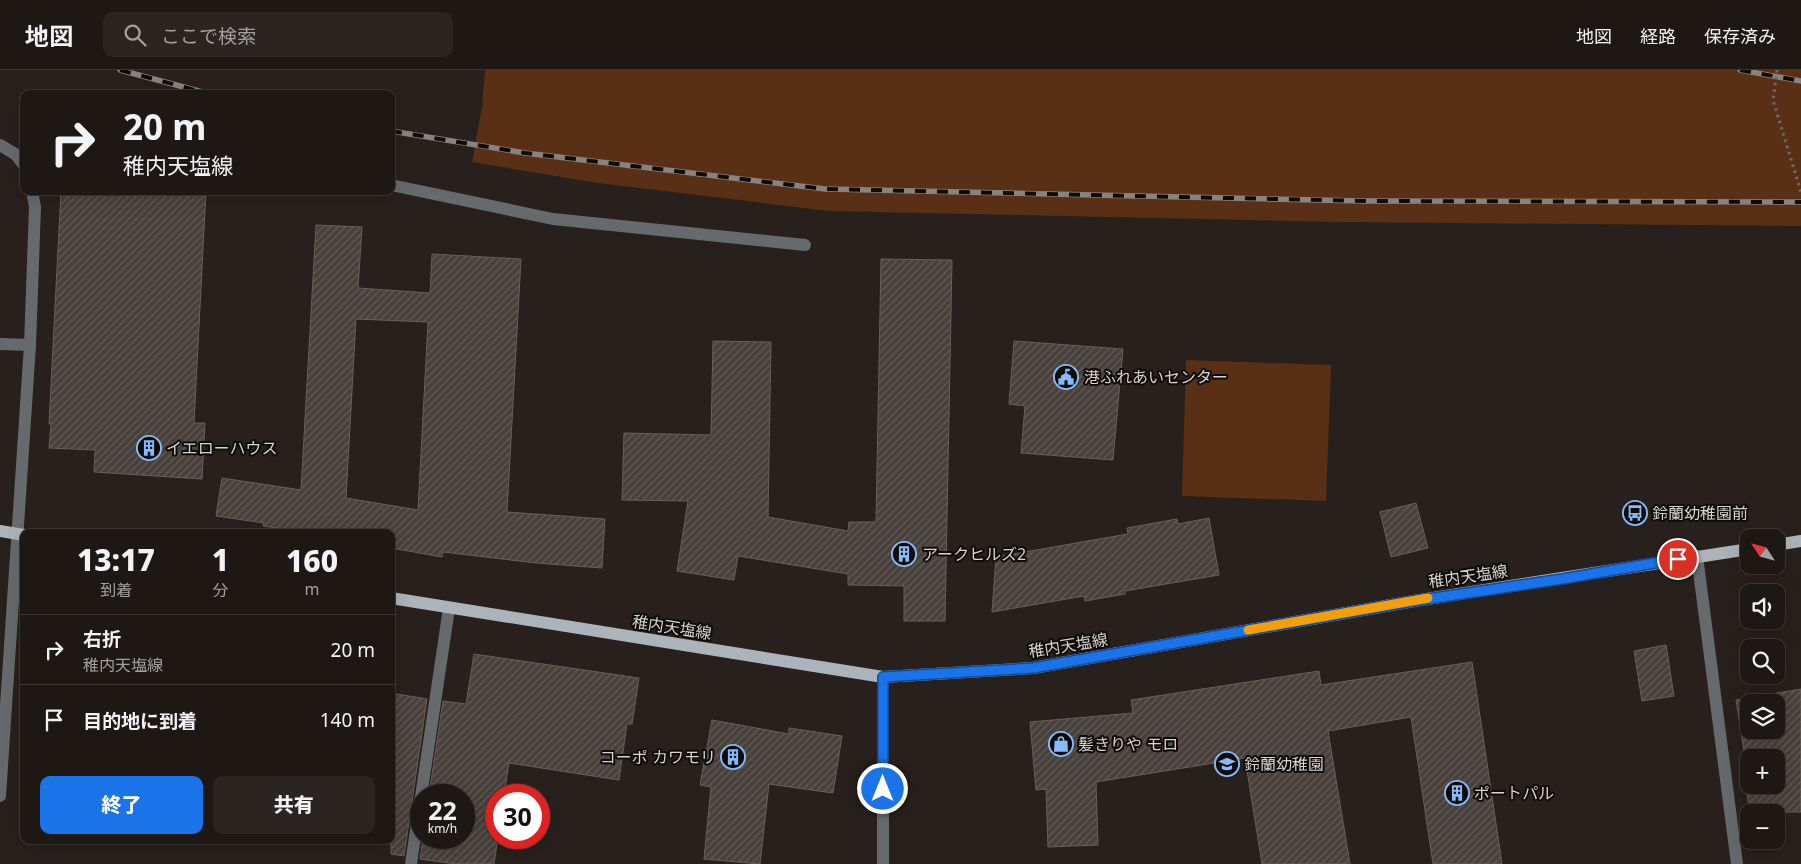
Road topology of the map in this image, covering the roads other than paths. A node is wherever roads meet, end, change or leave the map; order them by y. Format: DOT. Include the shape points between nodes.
graph roads {
  1 [pos="0,145"];
  2 [pos="19,152"];
  3 [pos="395,186"];
  4 [pos="33,195"];
  5 [pos="805,245"];
  6 [pos="0,344"];
  7 [pos="30,345"];
  8 [pos="20,529"];
  9 [pos="0,531"];
  10 [pos="20,534"];
  11 [pos="1801,541"];
  12 [pos="1785,544"];
  13 [pos="1740,550"];
  14 [pos="1697,556"];
  15 [pos="395,599"];
  16 [pos="449,608"];
  17 [pos="883,677"];
  18 [pos="0,796"];
  19 [pos="410,864"];
  20 [pos="883,864"];
  21 [pos="1737,864"];
  1 -- 2 [label="street"];
  3 -- 5 [label="street" via="553,219"];
  4 -- 7 [label="street"];
  6 -- 7 [label="street"];
  7 -- 8 [label="street"];
  9 -- 10 [label="main road"];
  10 -- 18 [label="street"];
  11 -- 12 [label="main road"];
  13 -- 14 [label="main road, 稚内天塩線"];
  14 -- 17 [label="main road, 稚内天塩線" via="1404,602 1033,668"];
  14 -- 21 [label="street"];
  15 -- 16 [label="main road, 稚内天塩線"];
  16 -- 17 [label="main road, 稚内天塩線"];
  16 -- 19 [label="street"];
  17 -- 20 [label="street"];
}
